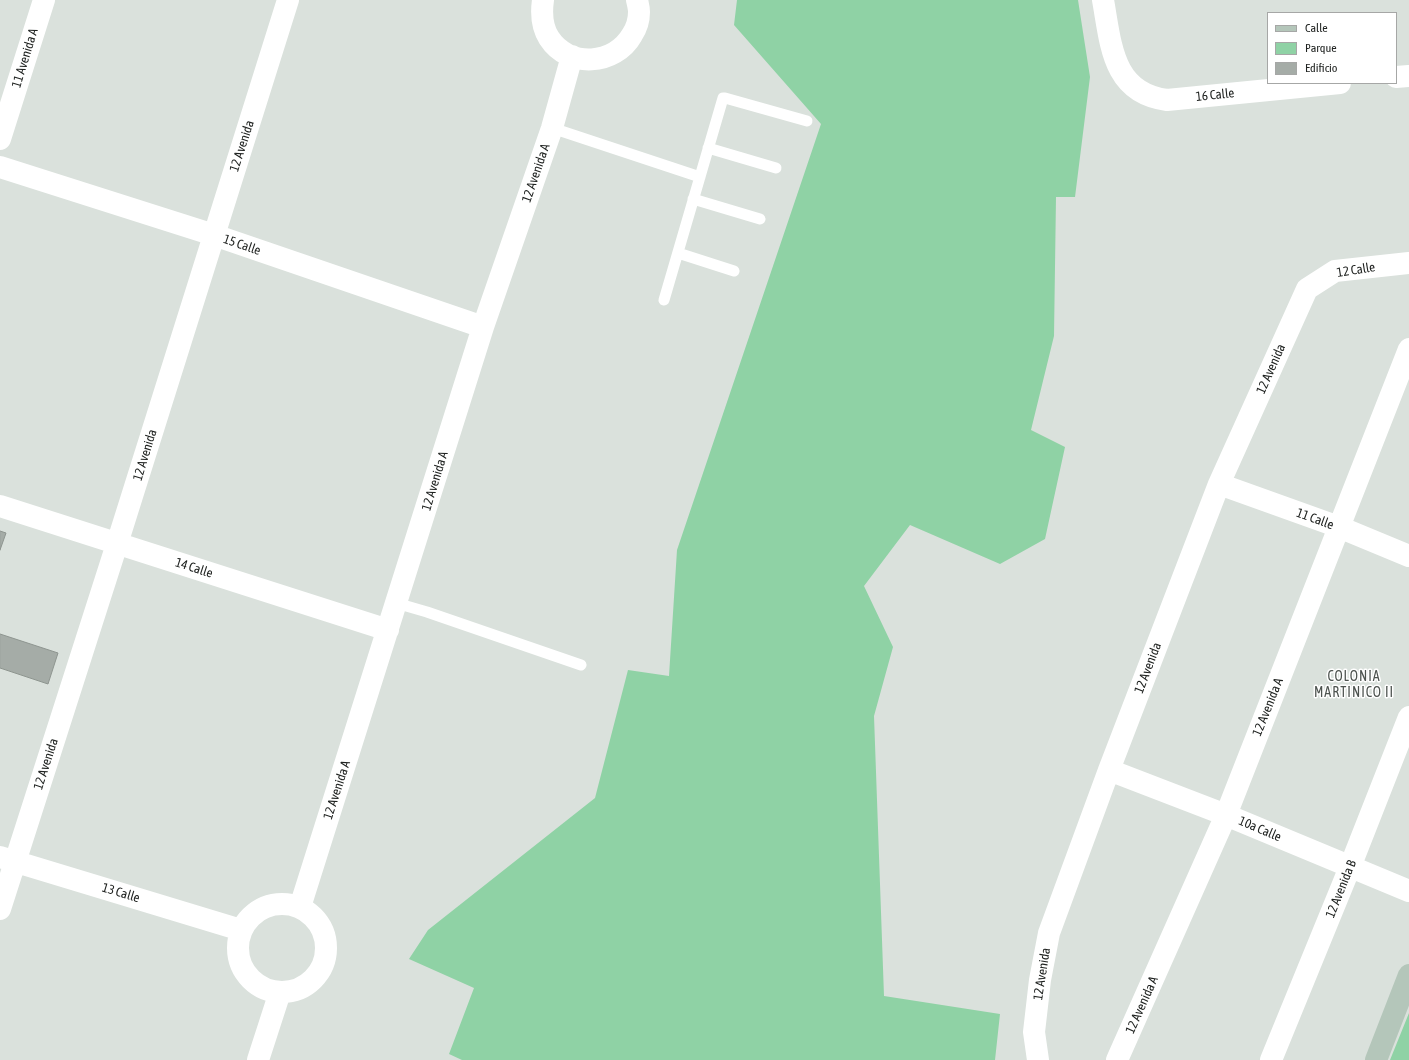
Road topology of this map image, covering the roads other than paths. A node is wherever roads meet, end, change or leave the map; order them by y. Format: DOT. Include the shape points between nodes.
graph roads {
  1 [pos="44,0"];
  2 [pos="288,0"];
  3 [pos="543,0"];
  4 [pos="637,0"];
  5 [pos="1103,0"];
  6 [pos="572,56"];
  7 [pos="1409,76"];
  8 [pos="1397,78"];
  9 [pos="1330,84"];
  10 [pos="807,121"];
  11 [pos="552,128"];
  12 [pos="0,139"];
  13 [pos="708,148"];
  14 [pos="0,167"];
  15 [pos="776,168"];
  16 [pos="700,177"];
  17 [pos="693,199"];
  18 [pos="760,219"];
  19 [pos="214,235"];
  20 [pos="678,253"];
  21 [pos="1409,263"];
  22 [pos="734,271"];
  23 [pos="1307,289"];
  24 [pos="664,300"];
  25 [pos="483,327"];
  26 [pos="1409,349"];
  27 [pos="1219,484"];
  28 [pos="0,506"];
  29 [pos="1339,528"];
  30 [pos="117,544"];
  31 [pos="1409,556"];
  32 [pos="396,604"];
  33 [pos="388,630"];
  34 [pos="581,665"];
  35 [pos="1409,717"];
  36 [pos="1109,770"];
  37 [pos="1226,814"];
  38 [pos="8,859"];
  39 [pos="1350,867"];
  40 [pos="1409,891"];
  41 [pos="300,907"];
  42 [pos="0,909"];
  43 [pos="241,930"];
  44 [pos="1409,975"];
  45 [pos="280,992"];
  46 [pos="258,1060"];
  47 [pos="1038,1060"];
  48 [pos="1117,1060"];
  49 [pos="1271,1060"];
  50 [pos="1376,1060"];
  1 -- 12 [label="street, 11 Avenida A"];
  2 -- 19 [label="street, 12 Avenida"];
  3 -- 6 [label="street" via="543,26 559,49"];
  4 -- 6 [label="street" via="639,13 636,29 628,42 617,52 587,60"];
  5 -- 9 [label="street, 16 Calle" via="1112,52 1120,72 1141,92 1158,99"];
  6 -- 11 [label="street, 12 Avenida A"];
  7 -- 8 [label="street"];
  10 -- 13 [label="lane" via="723,98"];
  11 -- 16 [label="lane"];
  11 -- 25 [label="street, 12 Avenida A"];
  13 -- 15 [label="lane"];
  13 -- 16 [label="lane"];
  14 -- 19 [label="street, 15 Calle"];
  16 -- 17 [label="lane"];
  17 -- 18 [label="lane"];
  17 -- 20 [label="lane"];
  19 -- 25 [label="street, 15 Calle"];
  19 -- 30 [label="street, 12 Avenida"];
  20 -- 22 [label="lane"];
  20 -- 24 [label="lane"];
  21 -- 23 [label="street, 12 Calle" via="1335,271"];
  23 -- 27 [label="street, 12 Avenida"];
  25 -- 32 [label="street, 12 Avenida A"];
  26 -- 29 [label="street, 12 Avenida A"];
  27 -- 29 [label="street, 11 Calle"];
  27 -- 36 [label="street, 12 Avenida"];
  28 -- 30 [label="street, 14 Calle"];
  29 -- 31 [label="street, 11 Calle"];
  29 -- 37 [label="street, 12 Avenida A"];
  30 -- 33 [label="street, 14 Calle"];
  30 -- 38 [label="street, 12 Avenida"];
  32 -- 33 [label="street, 12 Avenida A"];
  32 -- 34 [label="lane" via="427,612"];
  33 -- 41 [label="street, 12 Avenida A"];
  35 -- 39 [label="street, 12 Avenida B"];
  36 -- 37 [label="street, 10a Calle"];
  36 -- 47 [label="street, 12 Avenida" via="1049,933 1034,1032"];
  37 -- 39 [label="street, 10a Calle"];
  37 -- 48 [label="street, 12 Avenida A"];
  38 -- 42 [label="street, 12 Avenida"];
  38 -- 43 [label="street, 13 Calle"];
  39 -- 40 [label="street, 10a Calle"];
  39 -- 49 [label="street, 12 Avenida B"];
  41 -- 43 [label="street" via="268,906 252,915"];
  41 -- 45 [label="street" via="312,914 326,938 324,965 317,976 306,985 294,991"];
  43 -- 45 [label="street" via="238,944 239,959 244,971 254,982 266,989"];
  44 -- 50 [label="street"];
  45 -- 46 [label="street"];
}
